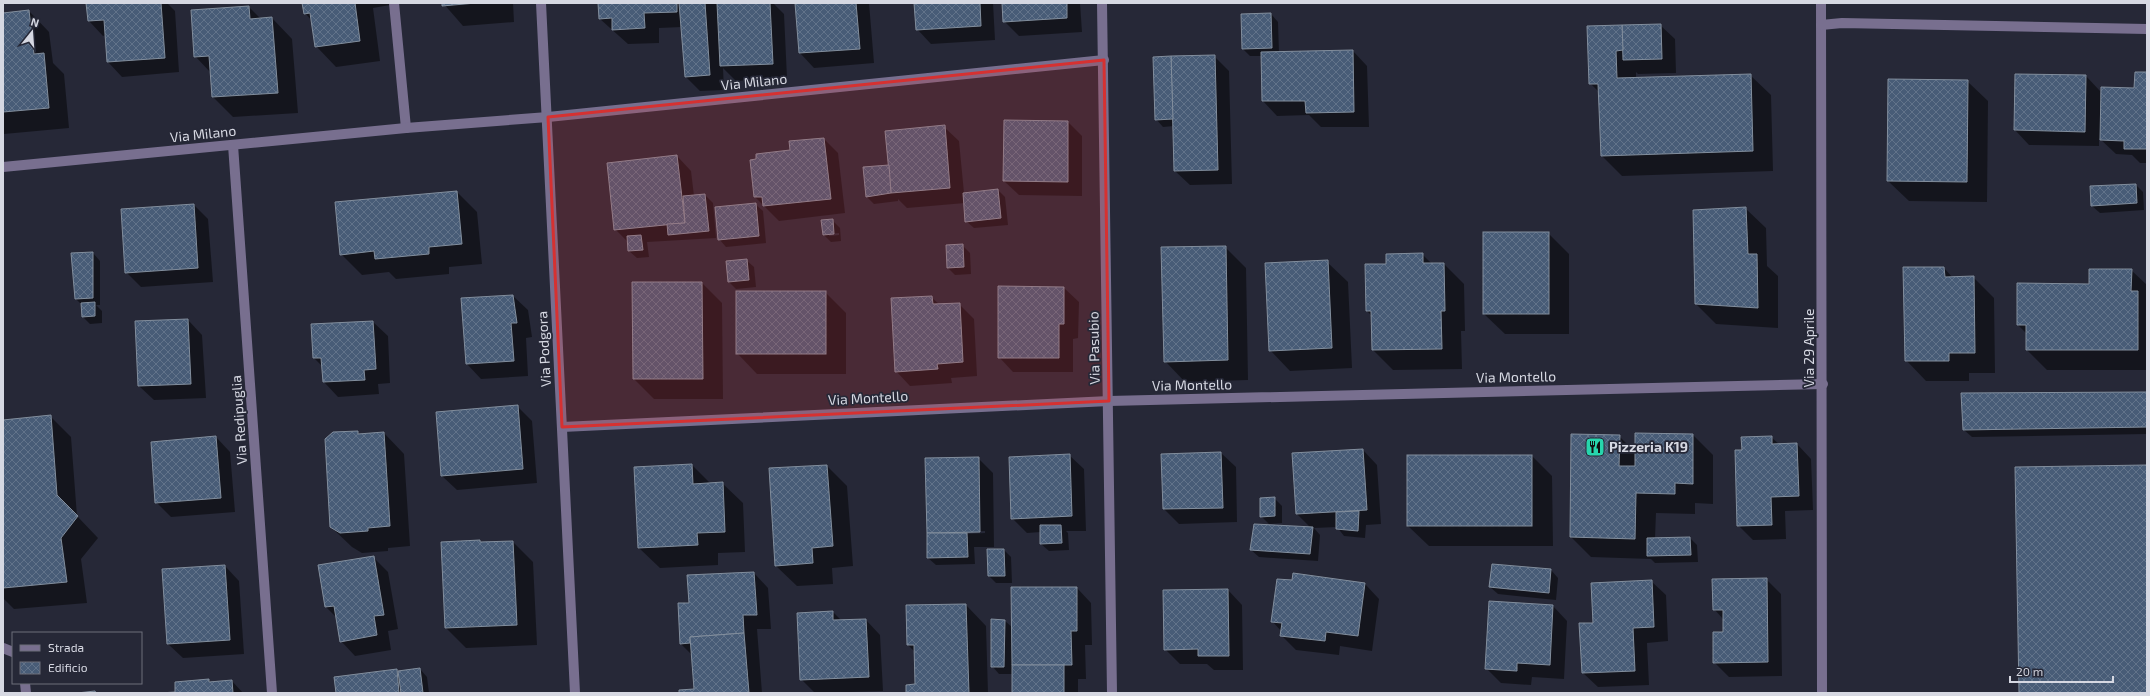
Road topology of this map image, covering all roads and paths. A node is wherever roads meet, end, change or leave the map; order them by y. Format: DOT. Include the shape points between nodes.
graph roads {
  1 [pos="394,3"];
  2 [pos="541,3"];
  3 [pos="1102,3"];
  4 [pos="1821,3"];
  5 [pos="1821,25"];
  6 [pos="2147,29"];
  7 [pos="1104,60"];
  8 [pos="548,117"];
  9 [pos="406,128"];
  10 [pos="233,145"];
  11 [pos="3,167"];
  12 [pos="1823,384"];
  13 [pos="1109,401"];
  14 [pos="562,427"];
  15 [pos="272,693"];
  16 [pos="575,693"];
  17 [pos="1112,693"];
  18 [pos="1822,693"];
  1 -- 9 [label="street"];
  2 -- 8 [label="street, Via Podgora"];
  3 -- 7 [label="street, Via Pasubio"];
  4 -- 5 [label="street, Via 29 Aprile"];
  5 -- 6 [label="street" via="1842,23"];
  5 -- 12 [label="street, Via 29 Aprile"];
  7 -- 8 [label="street, Via Milano"];
  7 -- 13 [label="street, Via Pasubio"];
  8 -- 9 [label="street, Via Milano"];
  8 -- 14 [label="street, Via Podgora"];
  9 -- 10 [label="street, Via Milano"];
  10 -- 11 [label="street, Via Milano"];
  10 -- 15 [label="street, Via Redipuglia"];
  12 -- 13 [label="street, Via Montello"];
  12 -- 18 [label="street, Via 29 Aprile"];
  13 -- 14 [label="street, Via Montello"];
  13 -- 17 [label="street, Via Pasubio"];
  14 -- 16 [label="street, Via Podgora"];
}
